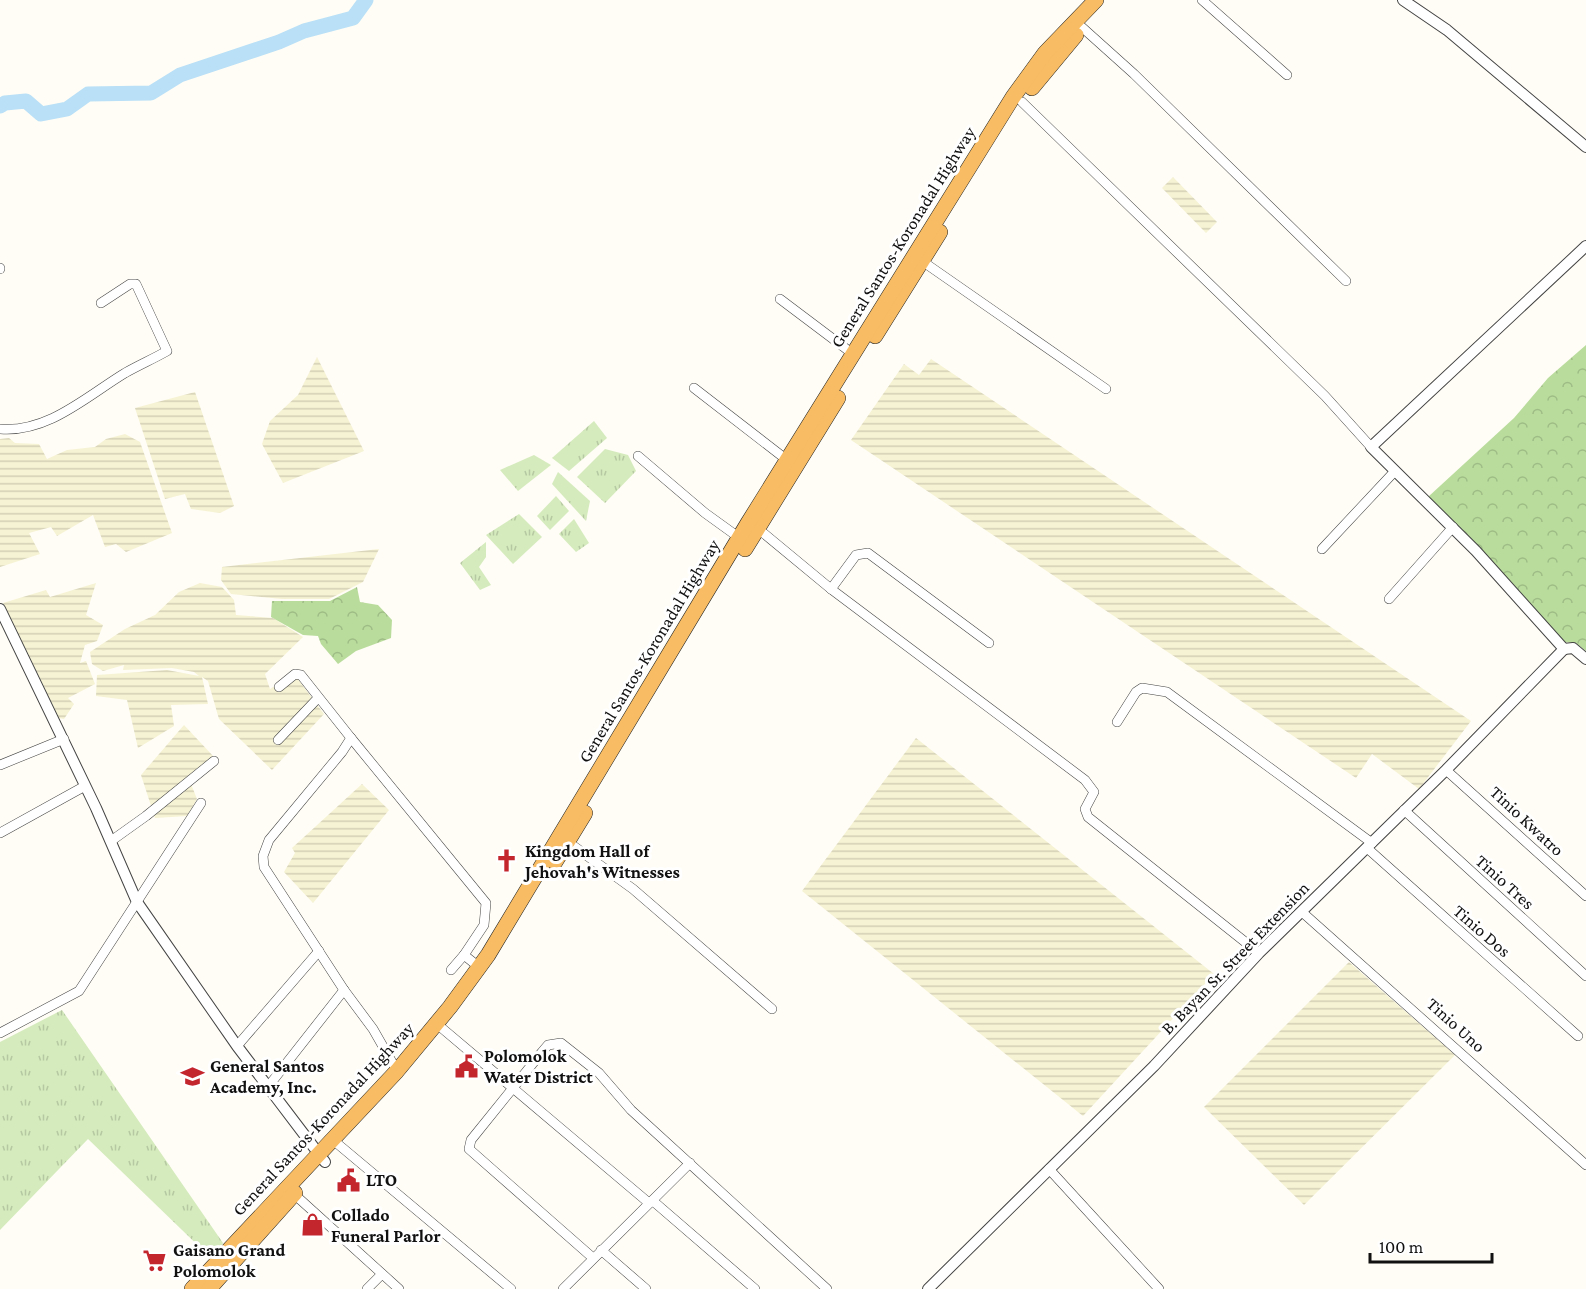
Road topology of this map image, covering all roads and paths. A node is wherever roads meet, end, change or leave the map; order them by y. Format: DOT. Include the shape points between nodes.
graph roads {
  1 [pos="1096,0"];
  2 [pos="1109,0"];
  3 [pos="1203,0"];
  4 [pos="1403,0"];
  5 [pos="1078,25"];
  6 [pos="1287,75"];
  7 [pos="1022,102"];
  8 [pos="989,144"];
  9 [pos="1586,147"];
  10 [pos="1586,246"];
  11 [pos="922,261"];
  12 [pos="1346,281"];
  13 [pos="780,299"];
  14 [pos="101,303"];
  15 [pos="853,354"];
  16 [pos="694,388"];
  17 [pos="1106,389"];
  18 [pos="0,429"];
  19 [pos="1371,447"];
  20 [pos="638,456"];
  21 [pos="788,460"];
  22 [pos="1395,471"];
  23 [pos="753,526"];
  24 [pos="1453,527"];
  25 [pos="744,541"];
  26 [pos="1323,549"];
  27 [pos="831,589"];
  28 [pos="1389,599"];
  29 [pos="0,609"];
  30 [pos="989,643"];
  31 [pos="1564,649"];
  32 [pos="1586,659"];
  33 [pos="279,687"];
  34 [pos="318,698"];
  35 [pos="1117,722"];
  36 [pos="351,738"];
  37 [pos="64,739"];
  38 [pos="278,740"];
  39 [pos="214,761"];
  40 [pos="0,765"];
  41 [pos="1446,770"];
  42 [pos="85,786"];
  43 [pos="201,803"];
  44 [pos="1404,810"];
  45 [pos="0,833"];
  46 [pos="111,841"];
  47 [pos="568,842"];
  48 [pos="1369,846"];
  49 [pos="1586,896"];
  50 [pos="137,902"];
  51 [pos="1302,912"];
  52 [pos="319,951"];
  53 [pos="1259,953"];
  54 [pos="464,956"];
  55 [pos="479,967"];
  56 [pos="451,970"];
  57 [pos="1586,976"];
  58 [pos="344,990"];
  59 [pos="772,1009"];
  60 [pos="440,1026"];
  61 [pos="0,1033"];
  62 [pos="1578,1036"];
  63 [pos="237,1046"];
  64 [pos="397,1071"];
  65 [pos="267,1088"];
  66 [pos="513,1088"];
  67 [pos="337,1142"];
  68 [pos="322,1159"];
  69 [pos="690,1162"];
  70 [pos="1586,1166"];
  71 [pos="1049,1169"];
  72 [pos="294,1194"];
  73 [pos="651,1202"];
  74 [pos="601,1251"];
  75 [pos="593,1258"];
  76 [pos="382,1274"];
  77 [pos="192,1289"];
  78 [pos="209,1289"];
  79 [pos="367,1289"];
  80 [pos="399,1289"];
  81 [pos="512,1289"];
  82 [pos="563,1289"];
  83 [pos="646,1289"];
  84 [pos="755,1289"];
  85 [pos="827,1289"];
  86 [pos="928,1289"];
  87 [pos="1159,1289"];
  1 -- 5 [label="highway, General Santos-Koronadal Highway"];
  2 -- 5 [label="highway, General Santos-Koronadal Highway"];
  3 -- 6 [label="street"];
  4 -- 9 [label="street" via="1447,30"];
  5 -- 7 [label="highway, General Santos-Koronadal Highway"];
  5 -- 8 [label="highway, General Santos-Koronadal Highway" via="1046,53"];
  5 -- 12 [label="street" via="1134,74"];
  7 -- 8 [label="highway, General Santos-Koronadal Highway"];
  7 -- 19 [label="street" via="1325,396"];
  8 -- 11 [label="highway, General Santos-Koronadal Highway"];
  8 -- 15 [label="highway, General Santos-Koronadal Highway"];
  10 -- 19 [label="street"];
  11 -- 17 [label="street"];
  11 -- 23 [label="highway, General Santos-Koronadal Highway"];
  13 -- 15 [label="street"];
  14 -- 18 [label="street" via="136,284 167,351 52,418 14,430"];
  15 -- 21 [label="highway, General Santos-Koronadal Highway"];
  16 -- 21 [label="street"];
  19 -- 22 [label="street"];
  20 -- 25 [label="street"];
  21 -- 23 [label="highway, General Santos-Koronadal Highway"];
  22 -- 24 [label="street"];
  22 -- 26 [label="street"];
  23 -- 25 [label="highway, General Santos-Koronadal Highway"];
  23 -- 27 [label="street"];
  24 -- 28 [label="street"];
  24 -- 31 [label="street"];
  25 -- 47 [label="highway, General Santos-Koronadal Highway"];
  25 -- 55 [label="highway, General Santos-Koronadal Highway"];
  27 -- 30 [label="street" via="856,555 868,553"];
  27 -- 53 [label="street" via="1085,780 1094,792 1086,808 1088,817"];
  29 -- 37 [label="street"];
  31 -- 32 [label="street" via="1574,648"];
  31 -- 41 [label="street, B. Bayan Sr. Street Extension"];
  33 -- 34 [label="street" via="299,674"];
  34 -- 36 [label="street"];
  34 -- 38 [label="street"];
  35 -- 48 [label="street, Tinio Dos" via="1142,688 1167,692"];
  36 -- 52 [label="street" via="278,828 263,855 264,867"];
  36 -- 54 [label="street" via="486,903 484,925"];
  37 -- 40 [label="street"];
  37 -- 42 [label="street"];
  39 -- 46 [label="street"];
  41 -- 44 [label="street, B. Bayan Sr. Street Extension"];
  41 -- 49 [label="street, Tinio Kwatro"];
  42 -- 45 [label="street"];
  42 -- 46 [label="street"];
  43 -- 50 [label="street"];
  44 -- 48 [label="street, B. Bayan Sr. Street Extension"];
  44 -- 57 [label="street, Tinio Tres"];
  46 -- 50 [label="street"];
  47 -- 59 [label="street" via="633,889"];
  47 -- 60 [label="highway, General Santos-Koronadal Highway" via="495,958"];
  48 -- 51 [label="street, B. Bayan Sr. Street Extension"];
  48 -- 62 [label="street, Tinio Dos"];
  50 -- 61 [label="street" via="79,991"];
  50 -- 63 [label="street"];
  51 -- 53 [label="street, B. Bayan Sr. Street Extension"];
  51 -- 70 [label="street, Tinio Uno"];
  52 -- 58 [label="street"];
  52 -- 63 [label="street"];
  53 -- 71 [label="street, B. Bayan Sr. Street Extension" via="1154,1066"];
  54 -- 55 [label="street"];
  54 -- 56 [label="street"];
  55 -- 60 [label="highway, General Santos-Koronadal Highway"];
  58 -- 64 [label="street"];
  58 -- 65 [label="street"];
  60 -- 64 [label="highway, General Santos-Koronadal Highway"];
  60 -- 66 [label="street"];
  60 -- 67 [label="highway, General Santos-Koronadal Highway" via="426,1053"];
  63 -- 65 [label="street"];
  64 -- 67 [label="highway, General Santos-Koronadal Highway"];
  65 -- 68 [label="street"];
  66 -- 69 [label="street" via="548,1045 561,1043 599,1073 631,1110"];
  66 -- 73 [label="street"];
  66 -- 75 [label="street" via="471,1140 469,1149"];
  67 -- 68 [label="highway, General Santos-Koronadal Highway"];
  67 -- 81 [label="street"];
  68 -- 72 [label="highway, General Santos-Koronadal Highway"];
  68 -- 77 [label="highway, General Santos-Koronadal Highway"];
  69 -- 73 [label="street"];
  69 -- 85 [label="street"];
  71 -- 86 [label="street, B. Bayan Sr. Street Extension"];
  71 -- 87 [label="street"];
  72 -- 76 [label="street"];
  72 -- 78 [label="highway, General Santos-Koronadal Highway"];
  73 -- 74 [label="street"];
  73 -- 84 [label="street"];
  74 -- 75 [label="street"];
  74 -- 83 [label="street"];
  75 -- 82 [label="street"];
  76 -- 79 [label="street"];
  76 -- 80 [label="street"];
}
